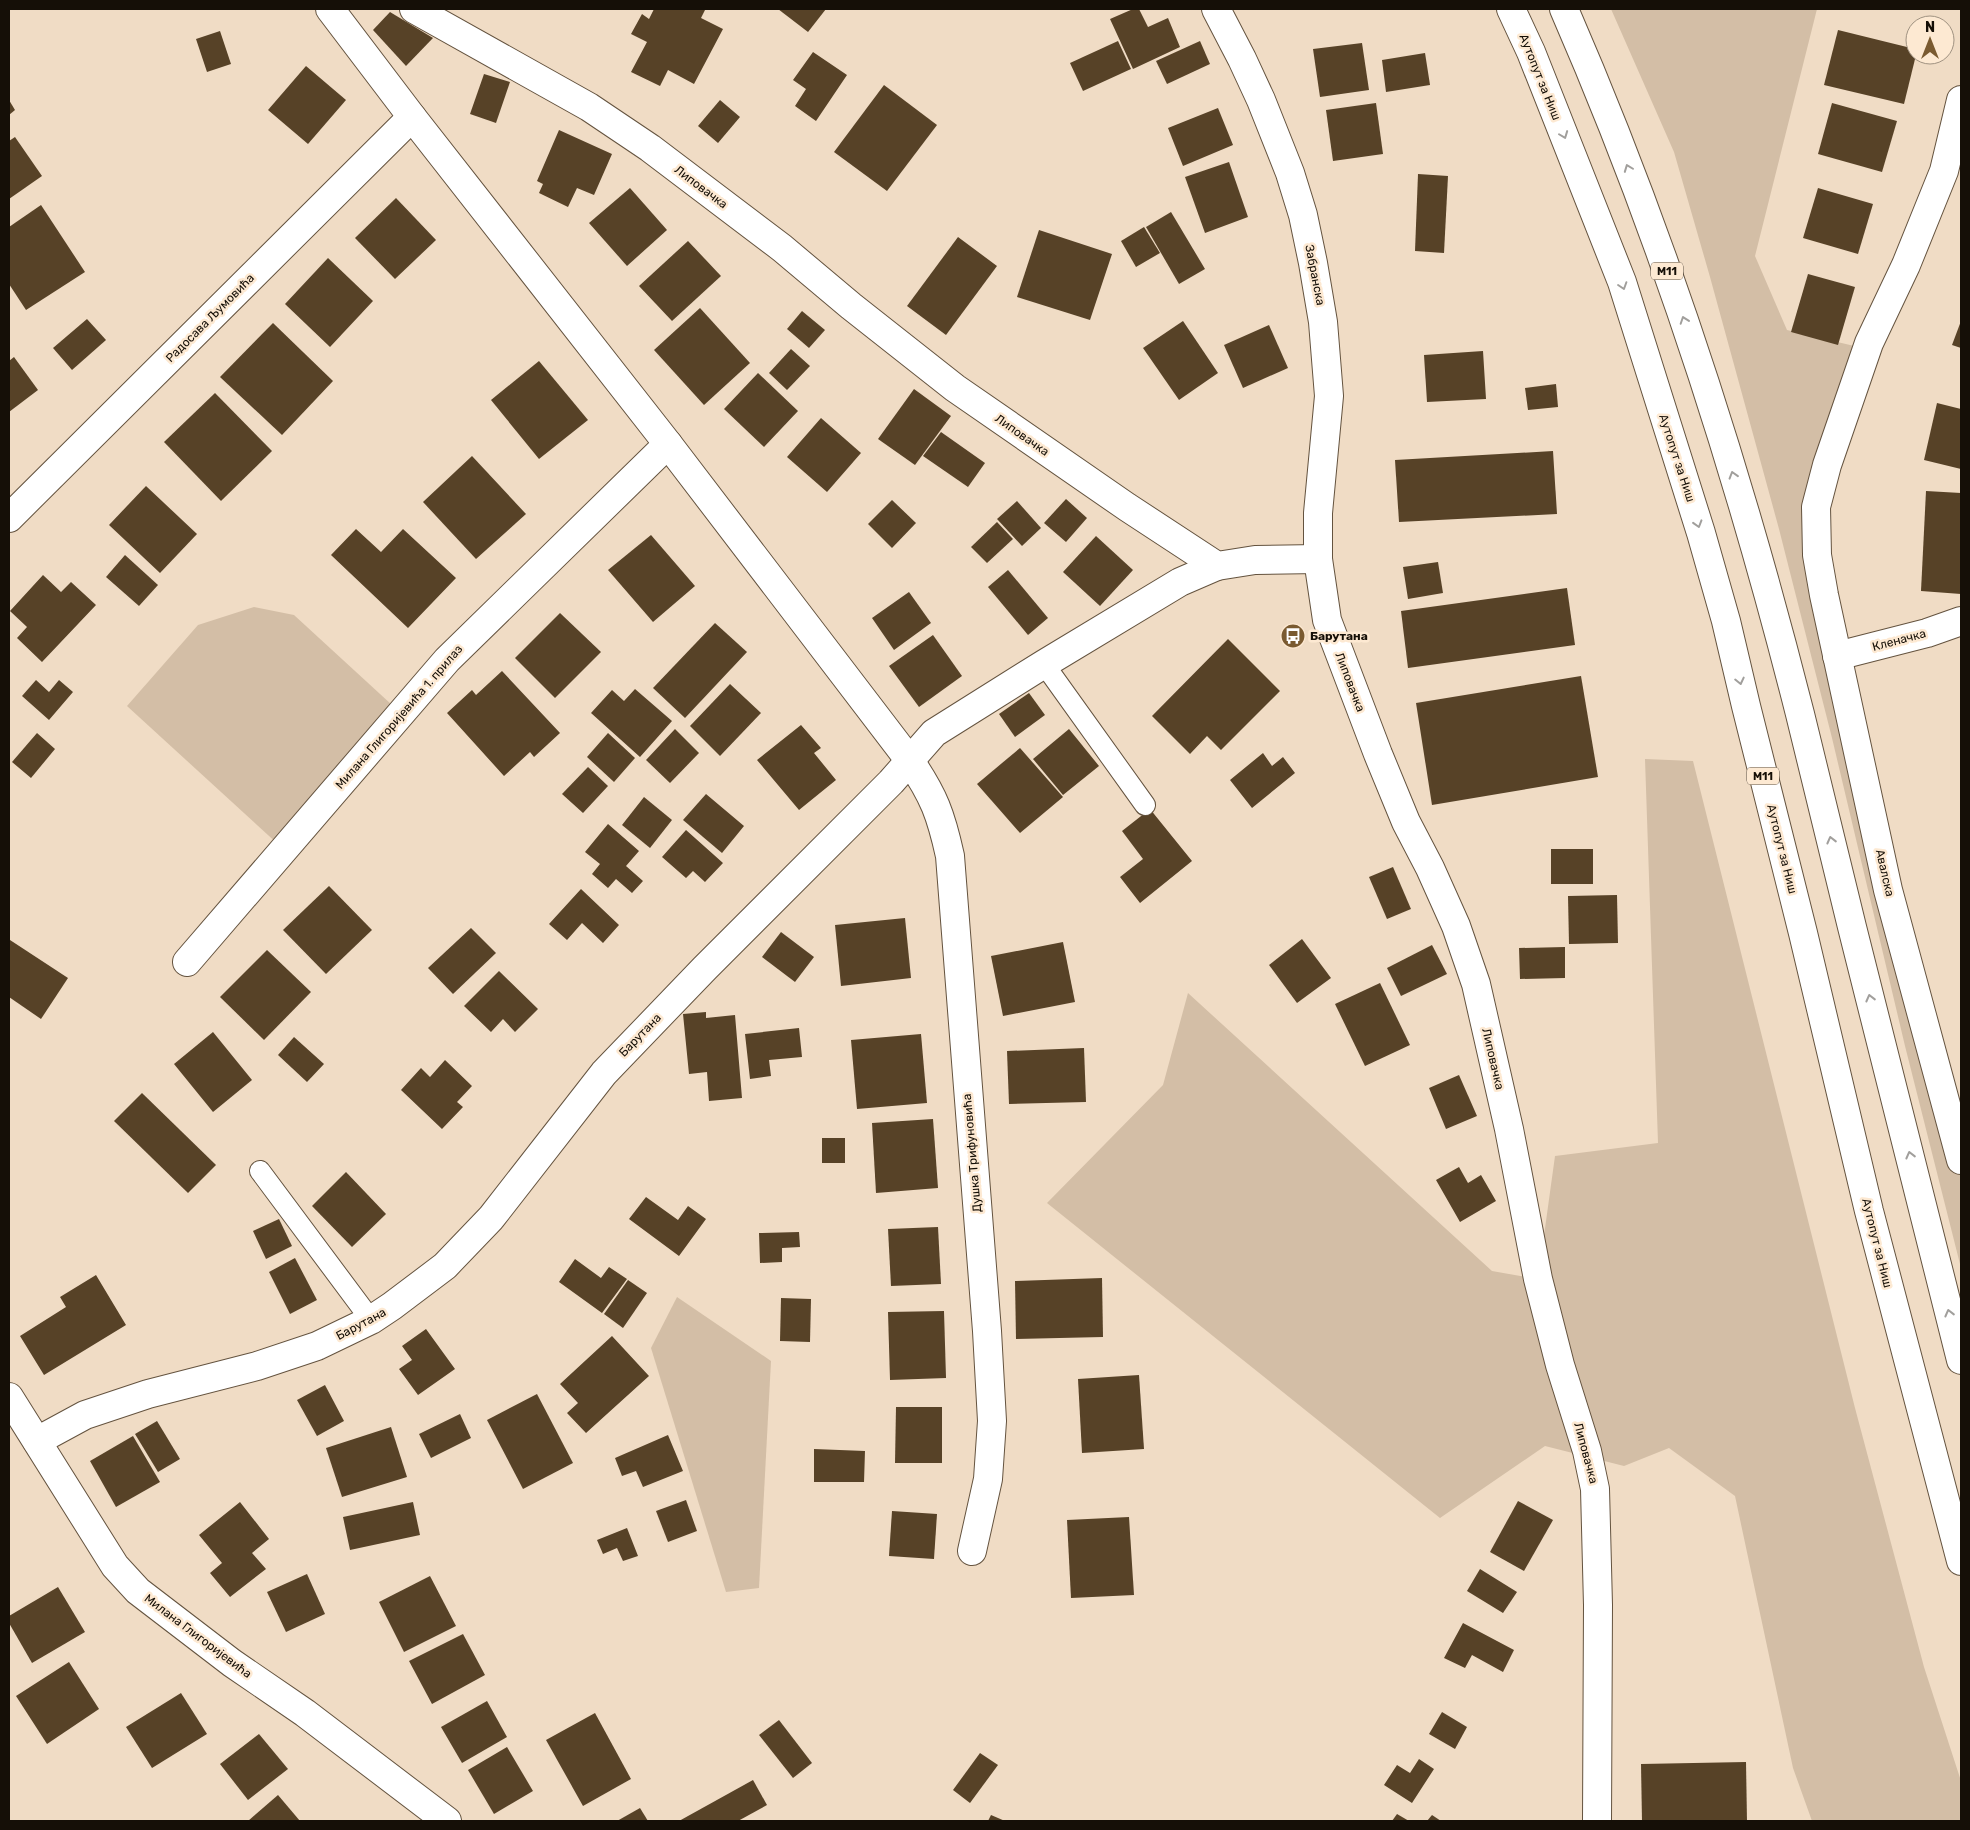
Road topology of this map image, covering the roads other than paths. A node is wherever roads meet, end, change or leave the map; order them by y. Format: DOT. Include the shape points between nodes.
graph roads {
  1 [pos="330,9"];
  2 [pos="414,9"];
  3 [pos="1216,9"];
  4 [pos="1511,9"];
  5 [pos="1564,9"];
  6 [pos="1961,100"];
  7 [pos="412,117"];
  8 [pos="668,444"];
  9 [pos="9,518"];
  10 [pos="1318,558"];
  11 [pos="1217,566"];
  12 [pos="1961,621"];
  13 [pos="1837,656"];
  14 [pos="1044,664"];
  15 [pos="910,761"];
  16 [pos="1145,805"];
  17 [pos="187,962"];
  18 [pos="1960,1151"];
  19 [pos="260,1171"];
  20 [pos="371,1320"];
  21 [pos="1961,1360"];
  22 [pos="9,1397"];
  23 [pos="37,1441"];
  24 [pos="972,1552"];
  25 [pos="1961,1561"];
  26 [pos="447,1821"];
  27 [pos="1597,1821"];
  1 -- 7 [label="main road, Душка Трифуновића"];
  2 -- 11 [label="main road, Липовачка" via="589,106 650,148 782,248 955,388"];
  3 -- 10 [label="main road, Забранска" via="1261,100 1290,173 1313,263 1323,322 1329,396 1320,483"];
  4 -- 25 [label="main road, Аутопут за Ниш / M11, one-way" via="1622,282 1701,533 1806,942 1869,1211"];
  21 -- 5 [label="main road, M11, one-way" via="1800,713 1752,539 1701,370 1658,243"];
  6 -- 13 [label="main road, Авалска" via="1944,171 1906,265 1869,343 1816,507 1817,555"];
  7 -- 8 [label="main road, Душка Трифуновића"];
  7 -- 9 [label="main road, Радосава Љумовића"];
  8 -- 15 [label="main road, Душка Трифуновића"];
  8 -- 17 [label="main road, Милана Глигоријевића 1. прилаз" via="447,660"];
  10 -- 11 [label="main road" via="1255,560"];
  10 -- 27 [label="main road, Липовачка" via="1325,608 1337,647 1406,822 1456,926 1476,984 1538,1279 1587,1451 1595,1489"];
  11 -- 14 [label="main road, Барутана" via="1180,582"];
  12 -- 13 [label="main road, Кленачка"];
  13 -- 18 [label="main road, Авалска" via="1888,890"];
  14 -- 15 [label="main road, Барутана" via="934,733"];
  14 -- 16 [label="lane"];
  15 -- 20 [label="main road, Барутана" via="604,1073 491,1218 445,1266"];
  15 -- 24 [label="main road, Душка Трифуновића" via="933,798 950,856 992,1421 989,1470"];
  19 -- 20 [label="lane"];
  20 -- 23 [label="main road, Барутана" via="317,1346 257,1366 148,1394 85,1415"];
  22 -- 23 [label="main road, Милана Глигоријевића"];
  23 -- 26 [label="main road, Милана Глигоријевића" via="114,1566 138,1591"];
}
